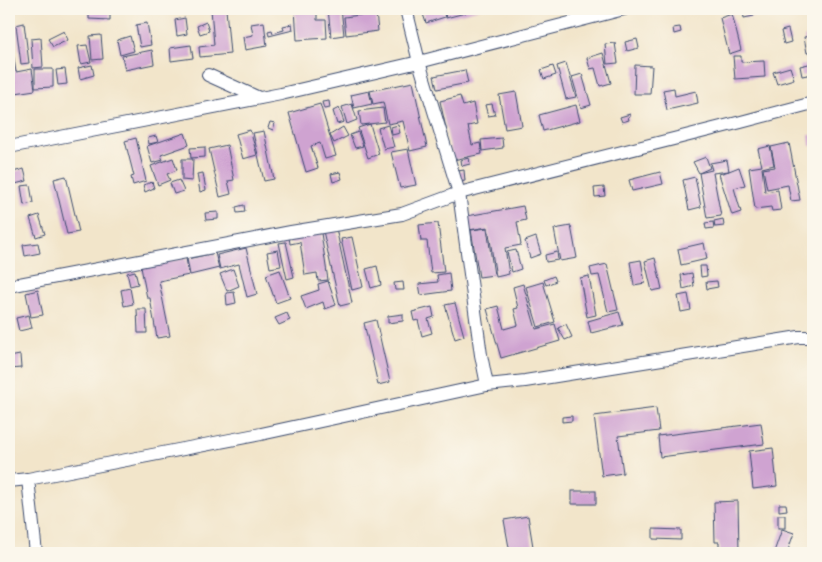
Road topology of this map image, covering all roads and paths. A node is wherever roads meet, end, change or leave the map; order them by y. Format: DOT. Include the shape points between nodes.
graph roads {
  1 [pos="406,9"];
  2 [pos="624,9"];
  3 [pos="419,62"];
  4 [pos="208,75"];
  5 [pos="259,98"];
  6 [pos="813,103"];
  7 [pos="9,147"];
  8 [pos="459,194"];
  9 [pos="9,286"];
  10 [pos="813,337"];
  11 [pos="487,385"];
  12 [pos="28,479"];
  13 [pos="9,481"];
  14 [pos="36,553"];
  1 -- 3 [label="street"];
  2 -- 3 [label="street"];
  3 -- 5 [label="street"];
  3 -- 8 [label="street"];
  4 -- 5 [label="street"];
  5 -- 7 [label="street"];
  6 -- 8 [label="street"];
  8 -- 9 [label="street" via="402,214"];
  8 -- 11 [label="street"];
  10 -- 11 [label="street"];
  11 -- 12 [label="street"];
  12 -- 13 [label="street"];
  12 -- 14 [label="street"];
}
